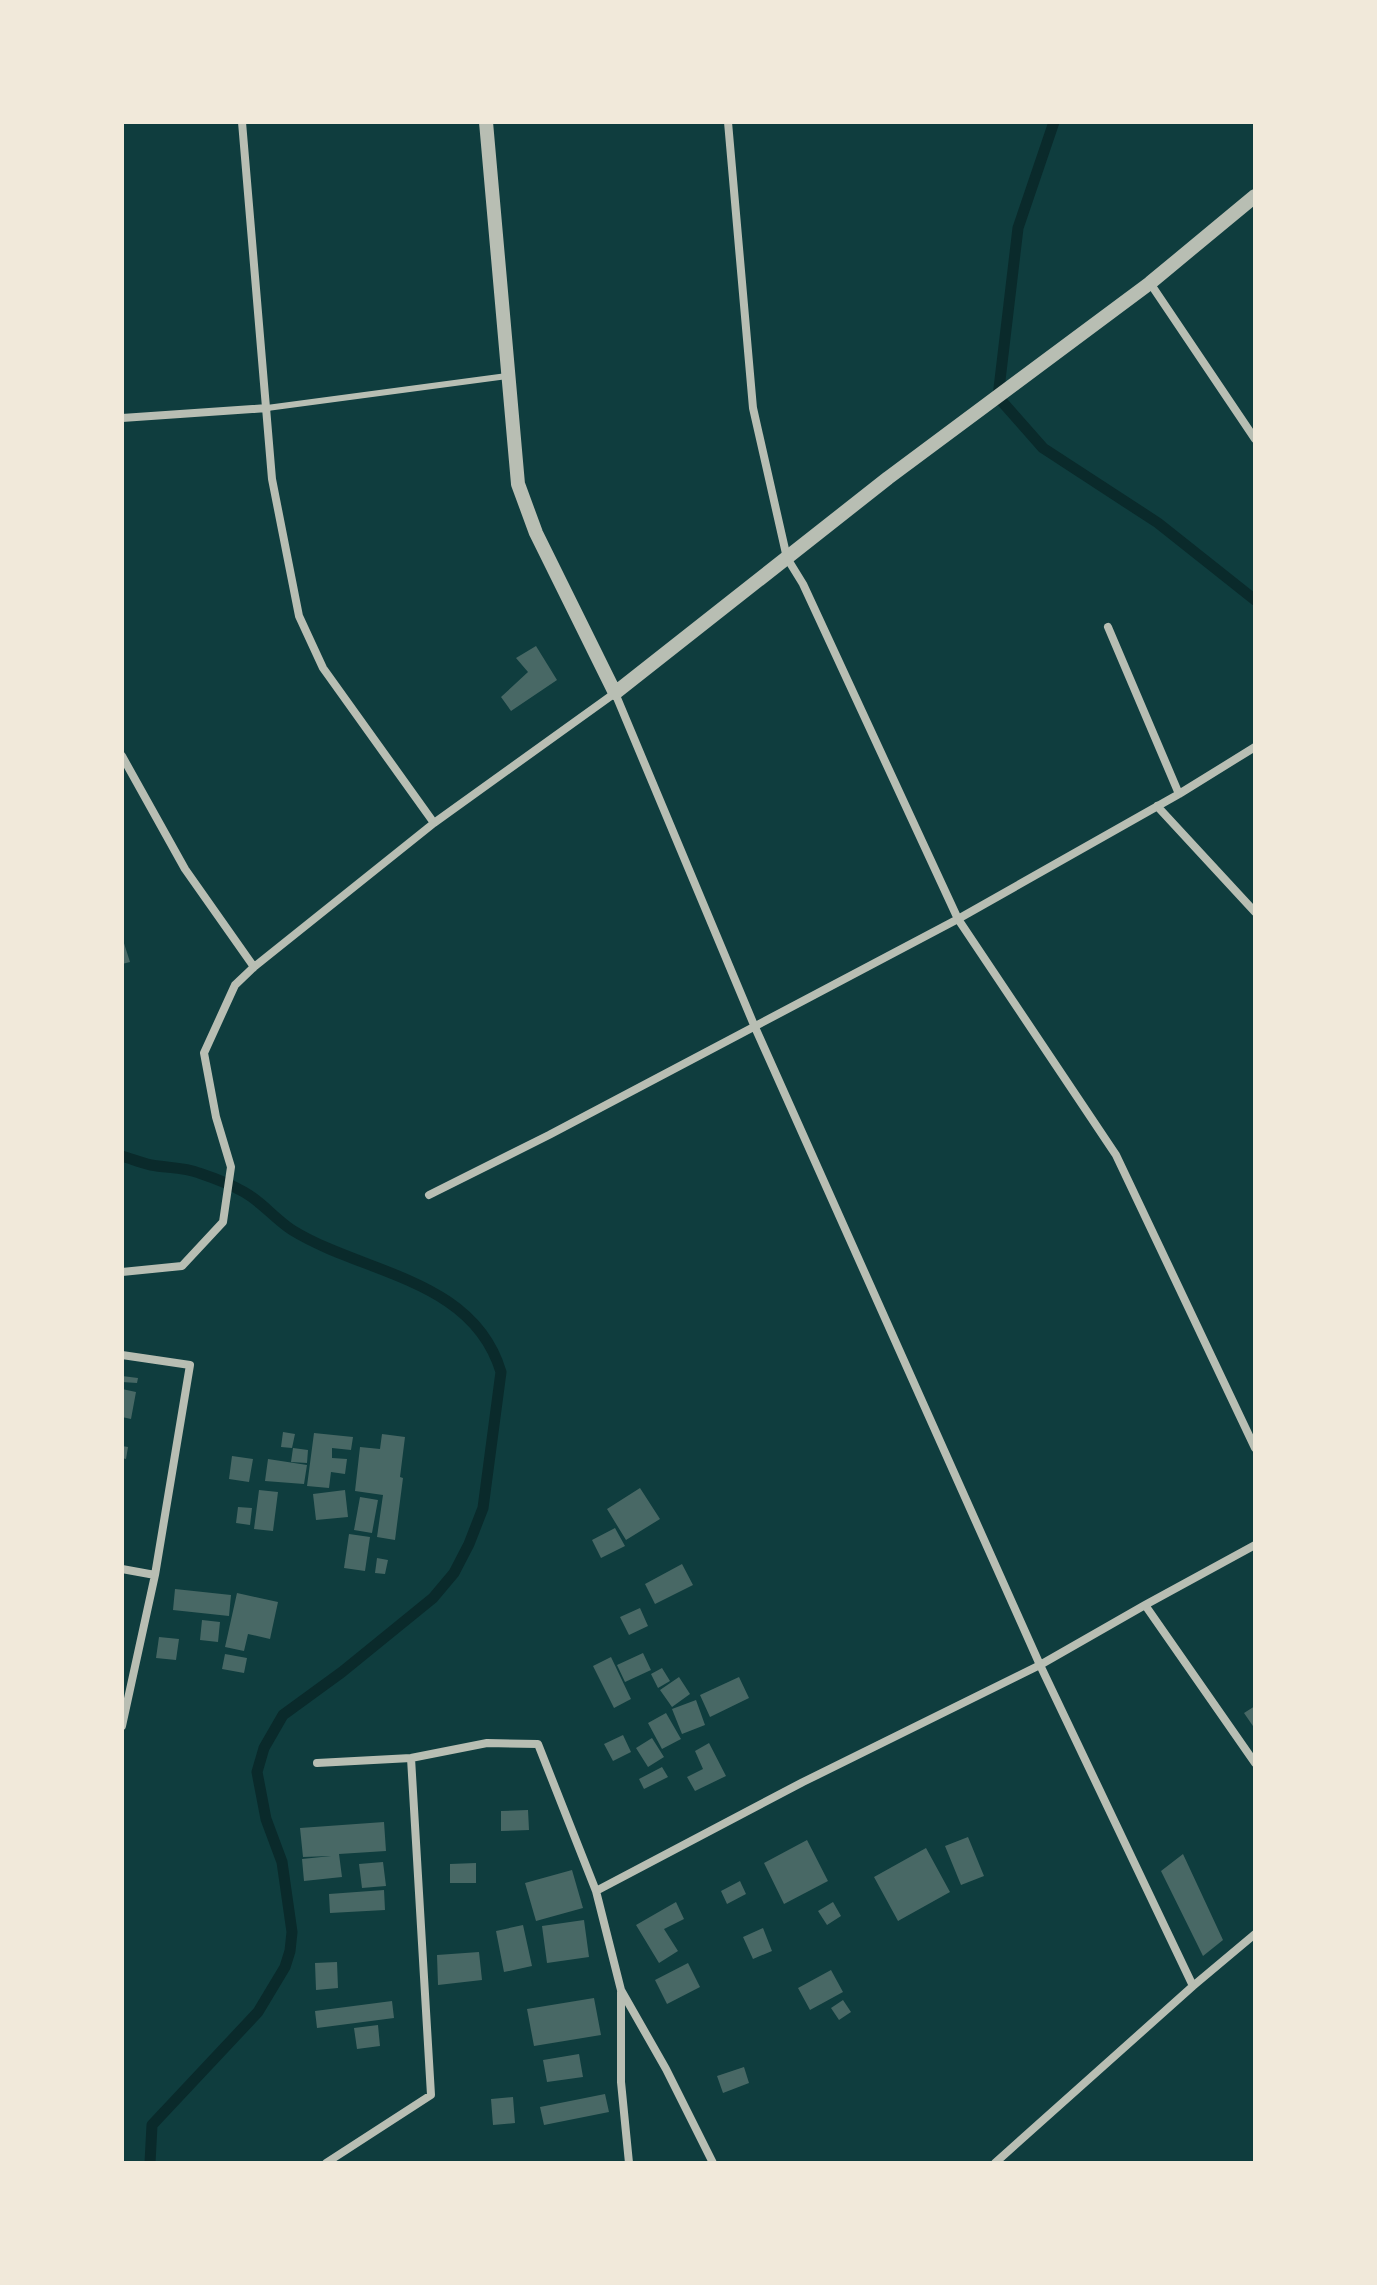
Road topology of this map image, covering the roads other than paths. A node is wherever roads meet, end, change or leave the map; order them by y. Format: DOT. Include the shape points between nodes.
graph roads {
  1 [pos="242,122"];
  2 [pos="486,122"];
  3 [pos="728,122"];
  4 [pos="1255,196"];
  5 [pos="1150,283"];
  6 [pos="507,376"];
  7 [pos="267,408"];
  8 [pos="122,418"];
  9 [pos="1255,439"];
  10 [pos="787,558"];
  11 [pos="1108,627"];
  12 [pos="615,693"];
  13 [pos="1255,747"];
  14 [pos="122,756"];
  15 [pos="1179,794"];
  16 [pos="1157,806"];
  17 [pos="434,823"];
  18 [pos="1255,912"];
  19 [pos="958,919"];
  20 [pos="254,967"];
  21 [pos="754,1025"];
  22 [pos="429,1195"];
  23 [pos="122,1272"];
  24 [pos="122,1355"];
  25 [pos="1255,1448"];
  26 [pos="1255,1545"];
  27 [pos="122,1569"];
  28 [pos="155,1575"];
  29 [pos="1145,1605"];
  30 [pos="1040,1665"];
  31 [pos="122,1726"];
  32 [pos="411,1758"];
  33 [pos="317,1763"];
  34 [pos="1255,1763"];
  35 [pos="596,1891"];
  36 [pos="1255,1934"];
  37 [pos="1193,1986"];
  38 [pos="621,1990"];
  39 [pos="326,2163"];
  40 [pos="629,2163"];
  41 [pos="713,2163"];
  42 [pos="995,2163"];
  1 -- 7 [label="street"];
  2 -- 6 [label="street"];
  3 -- 10 [label="street" via="753,408"];
  4 -- 5 [label="street"];
  5 -- 9 [label="street"];
  5 -- 10 [label="street"];
  6 -- 7 [label="lane"];
  6 -- 12 [label="street" via="518,484 536,533"];
  7 -- 8 [label="street"];
  7 -- 17 [label="street" via="272,479 299,616 323,668"];
  10 -- 12 [label="street"];
  10 -- 19 [label="street"];
  11 -- 15 [label="street"];
  12 -- 17 [label="street"];
  12 -- 21 [label="street"];
  13 -- 15 [label="street"];
  14 -- 20 [label="street" via="185,869"];
  15 -- 16 [label="street"];
  16 -- 18 [label="street"];
  16 -- 19 [label="street"];
  17 -- 20 [label="street"];
  19 -- 21 [label="street"];
  19 -- 25 [label="street" via="1116,1155"];
  20 -- 23 [label="street" via="235,985 204,1053 231,1167 223,1222 182,1266"];
  21 -- 22 [label="street"];
  21 -- 30 [label="street"];
  24 -- 28 [label="street" via="190,1365"];
  26 -- 29 [label="street"];
  27 -- 28 [label="street"];
  28 -- 31 [label="street"];
  29 -- 30 [label="street"];
  29 -- 34 [label="street"];
  30 -- 35 [label="street"];
  30 -- 37 [label="street"];
  32 -- 33 [label="street"];
  32 -- 35 [label="street" via="487,1743 538,1744"];
  32 -- 39 [label="street" via="431,2095"];
  35 -- 38 [label="street"];
  36 -- 37 [label="street"];
  37 -- 42 [label="street"];
  38 -- 40 [label="street" via="621,2082"];
  38 -- 41 [label="street"];
}
